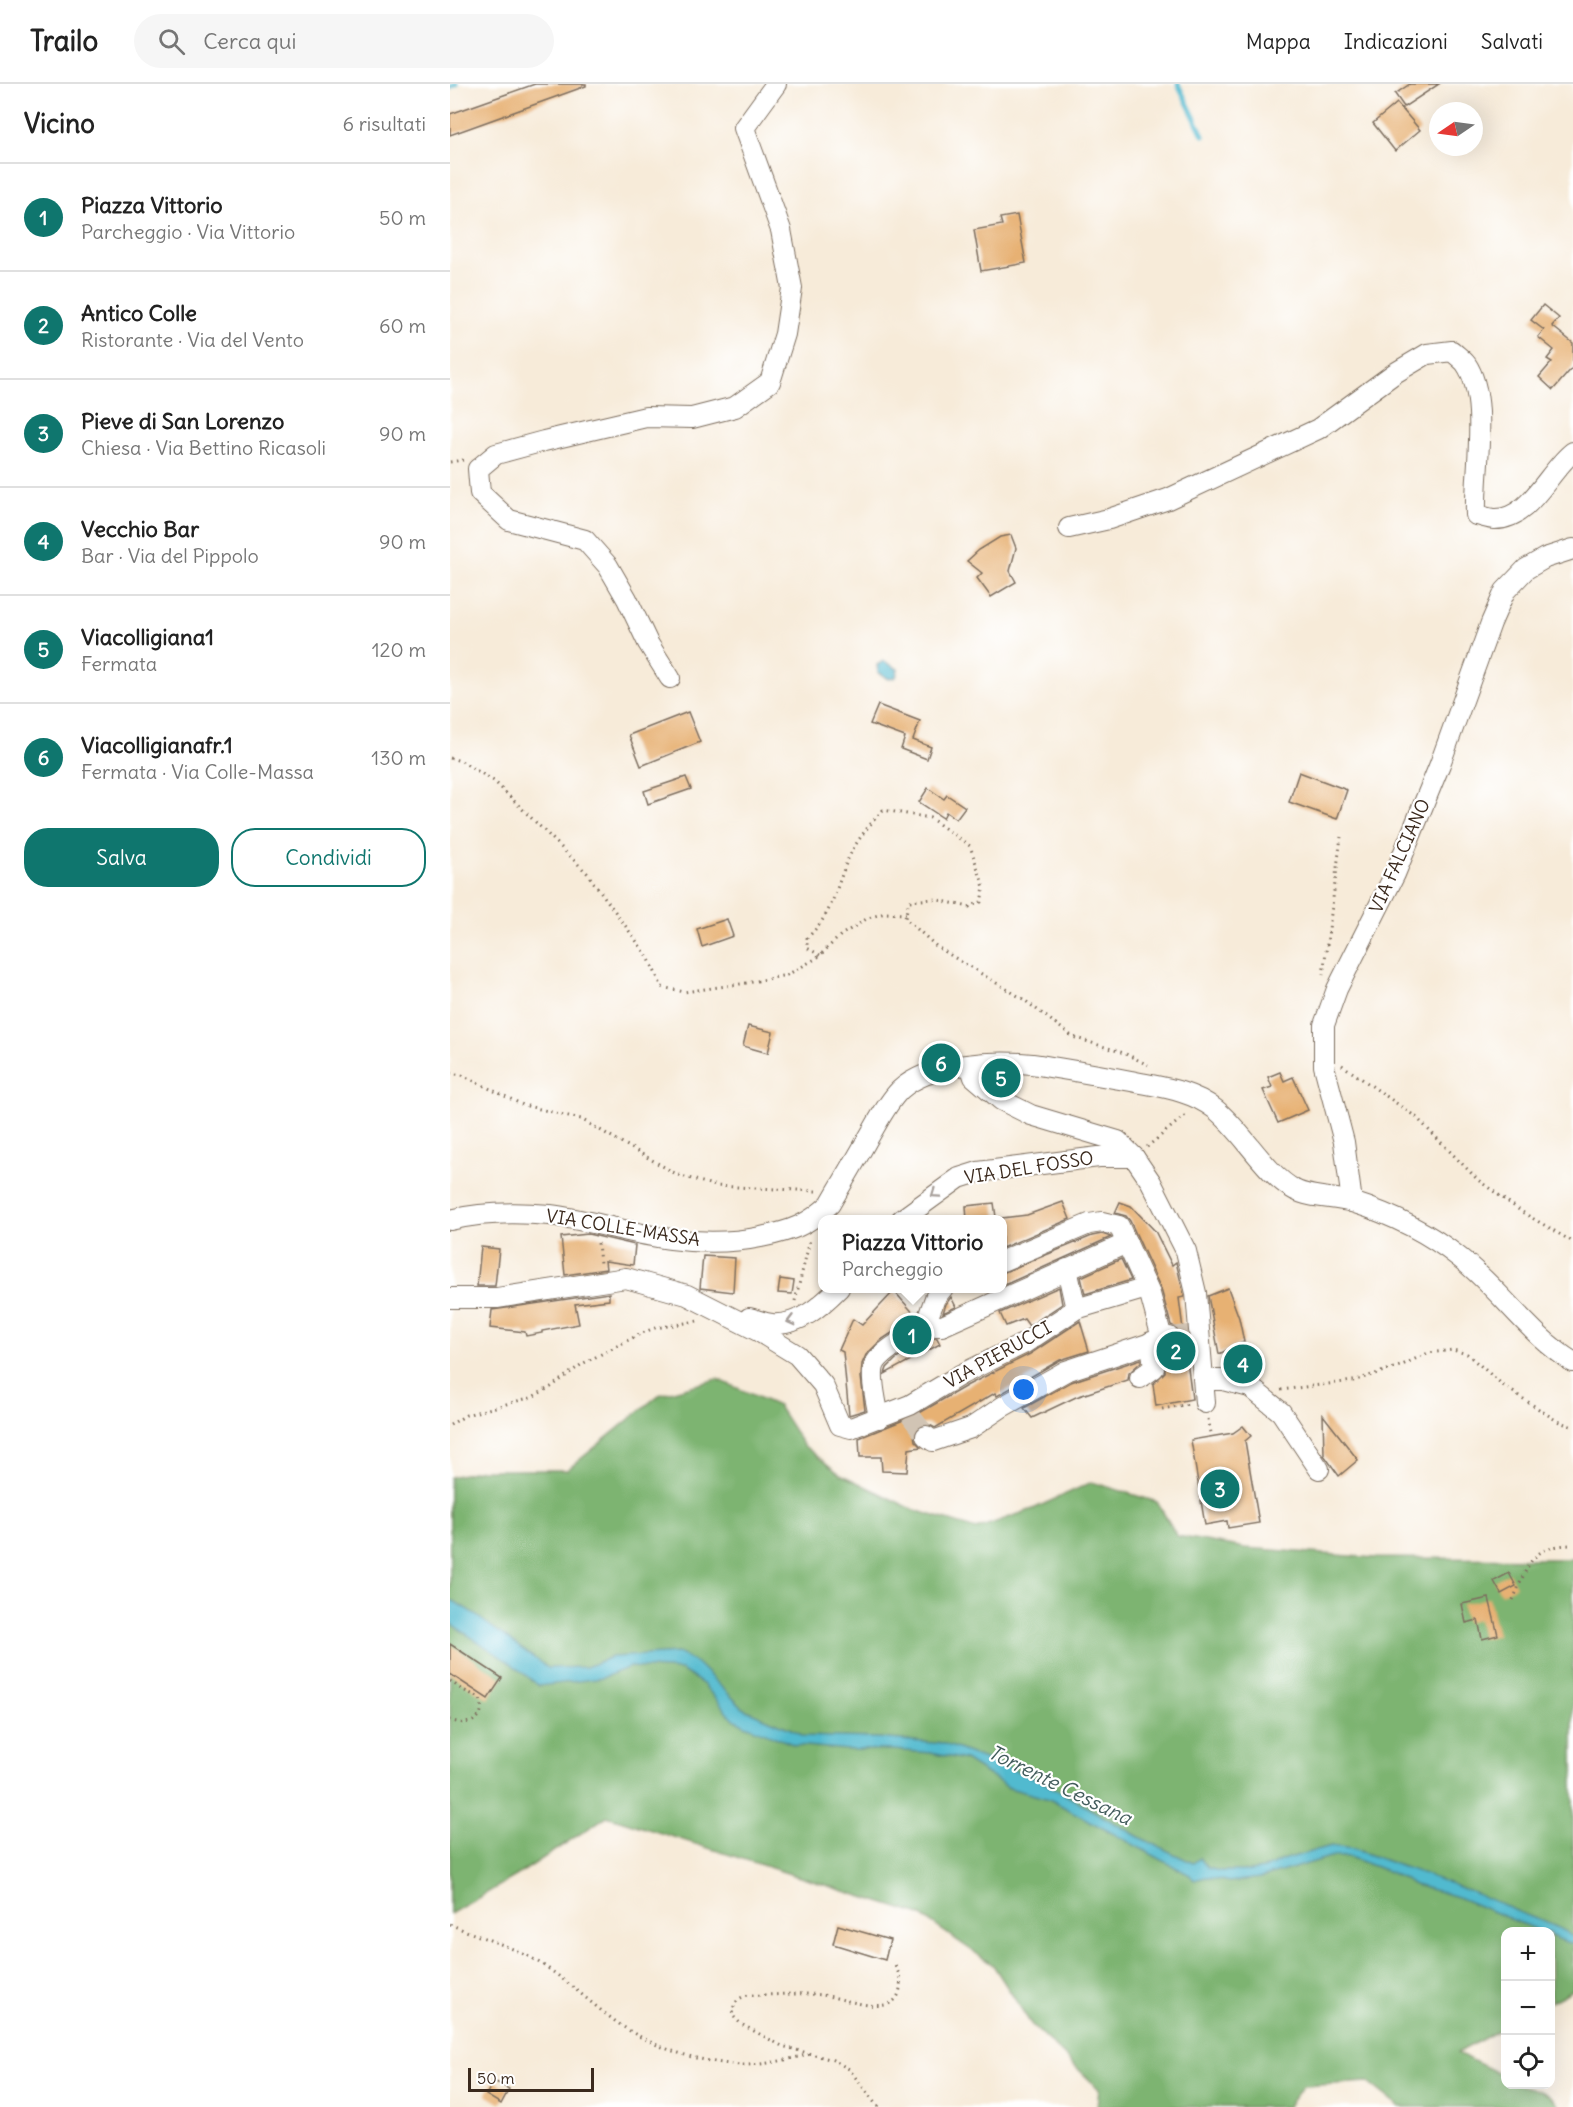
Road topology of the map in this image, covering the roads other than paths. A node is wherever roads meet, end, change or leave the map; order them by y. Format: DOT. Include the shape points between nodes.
graph roads {
  1 [pos="776,84"];
  2 [pos="1573,452"];
  3 [pos="1070,528"];
  4 [pos="1573,549"];
  5 [pos="670,678"];
  6 [pos="970,1065"];
  7 [pos="1134,1157"];
  8 [pos="1352,1202"];
  9 [pos="819,1215"];
  10 [pos="908,1215"];
  11 [pos="818,1216"];
  12 [pos="450,1220"];
  13 [pos="1123,1235"];
  14 [pos="1007,1259"];
  15 [pos="1067,1269"];
  16 [pos="1147,1288"];
  17 [pos="833,1293"];
  18 [pos="939,1293"];
  19 [pos="450,1298"];
  20 [pos="1076,1309"];
  21 [pos="726,1314"];
  22 [pos="925,1326"];
  23 [pos="1161,1339"];
  24 [pos="1573,1362"];
  25 [pos="1140,1378"];
  26 [pos="1204,1380"];
  27 [pos="1206,1407"];
  28 [pos="879,1418"];
  29 [pos="926,1436"];
  30 [pos="1319,1469"];
  1 -- 5 [label="street" via="744,128 781,230 792,288 785,334 770,382 735,408 692,418 646,417 544,441 496,454 477,469 480,493 509,520 585,540 608,566"];
  2 -- 3 [label="street" via="1561,461 1518,514 1495,519 1476,514 1481,438 1476,388 1466,364 1452,351 1427,354 1318,429 1168,499"];
  4 -- 8 [label="street, VIA FALCIANO" via="1526,569 1505,591 1395,874 1337,989 1324,1024 1324,1066 1344,1142"];
  6 -- 7 [label="street" via="974,1077 1001,1100 1031,1115 1118,1141"];
  6 -- 8 [label="street, VIA COLLE-MASSA" via="1032,1064 1167,1088 1204,1101 1293,1189"];
  6 -- 9 [label="street, VIA COLLE-MASSA" via="918,1078 898,1092 830,1204"];
  7 -- 10 [label="street, VIA DEL FOSSO, one-way" via="1099,1157 978,1172 959,1178"];
  7 -- 26 [label="street" via="1186,1251 1196,1293"];
  8 -- 24 [label="street" via="1439,1242 1492,1285 1550,1346"];
  11 -- 12 [label="street, VIA COLLE-MASSA" via="786,1231 721,1242 671,1239 550,1215 492,1213"];
  13 -- 14 [label="street" via="1102,1222 1089,1224"];
  13 -- 15 [label="street"];
  13 -- 16 [label="street"];
  15 -- 20 [label="street"];
  15 -- 22 [label="street" via="942,1326"];
  16 -- 20 [label="street, VIA PIERUCCI"];
  16 -- 23 [label="street"];
  17 -- 21 [label="street, one-way" via="808,1315 789,1323 772,1324"];
  18 -- 22 [label="street"];
  19 -- 21 [label="street" via="497,1298 626,1278 687,1295"];
  20 -- 28 [label="street, VIA PIERUCCI" via="1025,1343 962,1374 908,1411"];
  21 -- 28 [label="street, VIA PIERUCCI" via="797,1355 823,1385 840,1425 851,1428"];
  22 -- 28 [label="street" via="885,1353 874,1366"];
  23 -- 25 [label="street" via="1154,1368"];
  23 -- 29 [label="street" via="1066,1371 971,1428 933,1440"];
  26 -- 27 [label="street"];
  26 -- 30 [label="street" via="1250,1387 1281,1412"];
}
